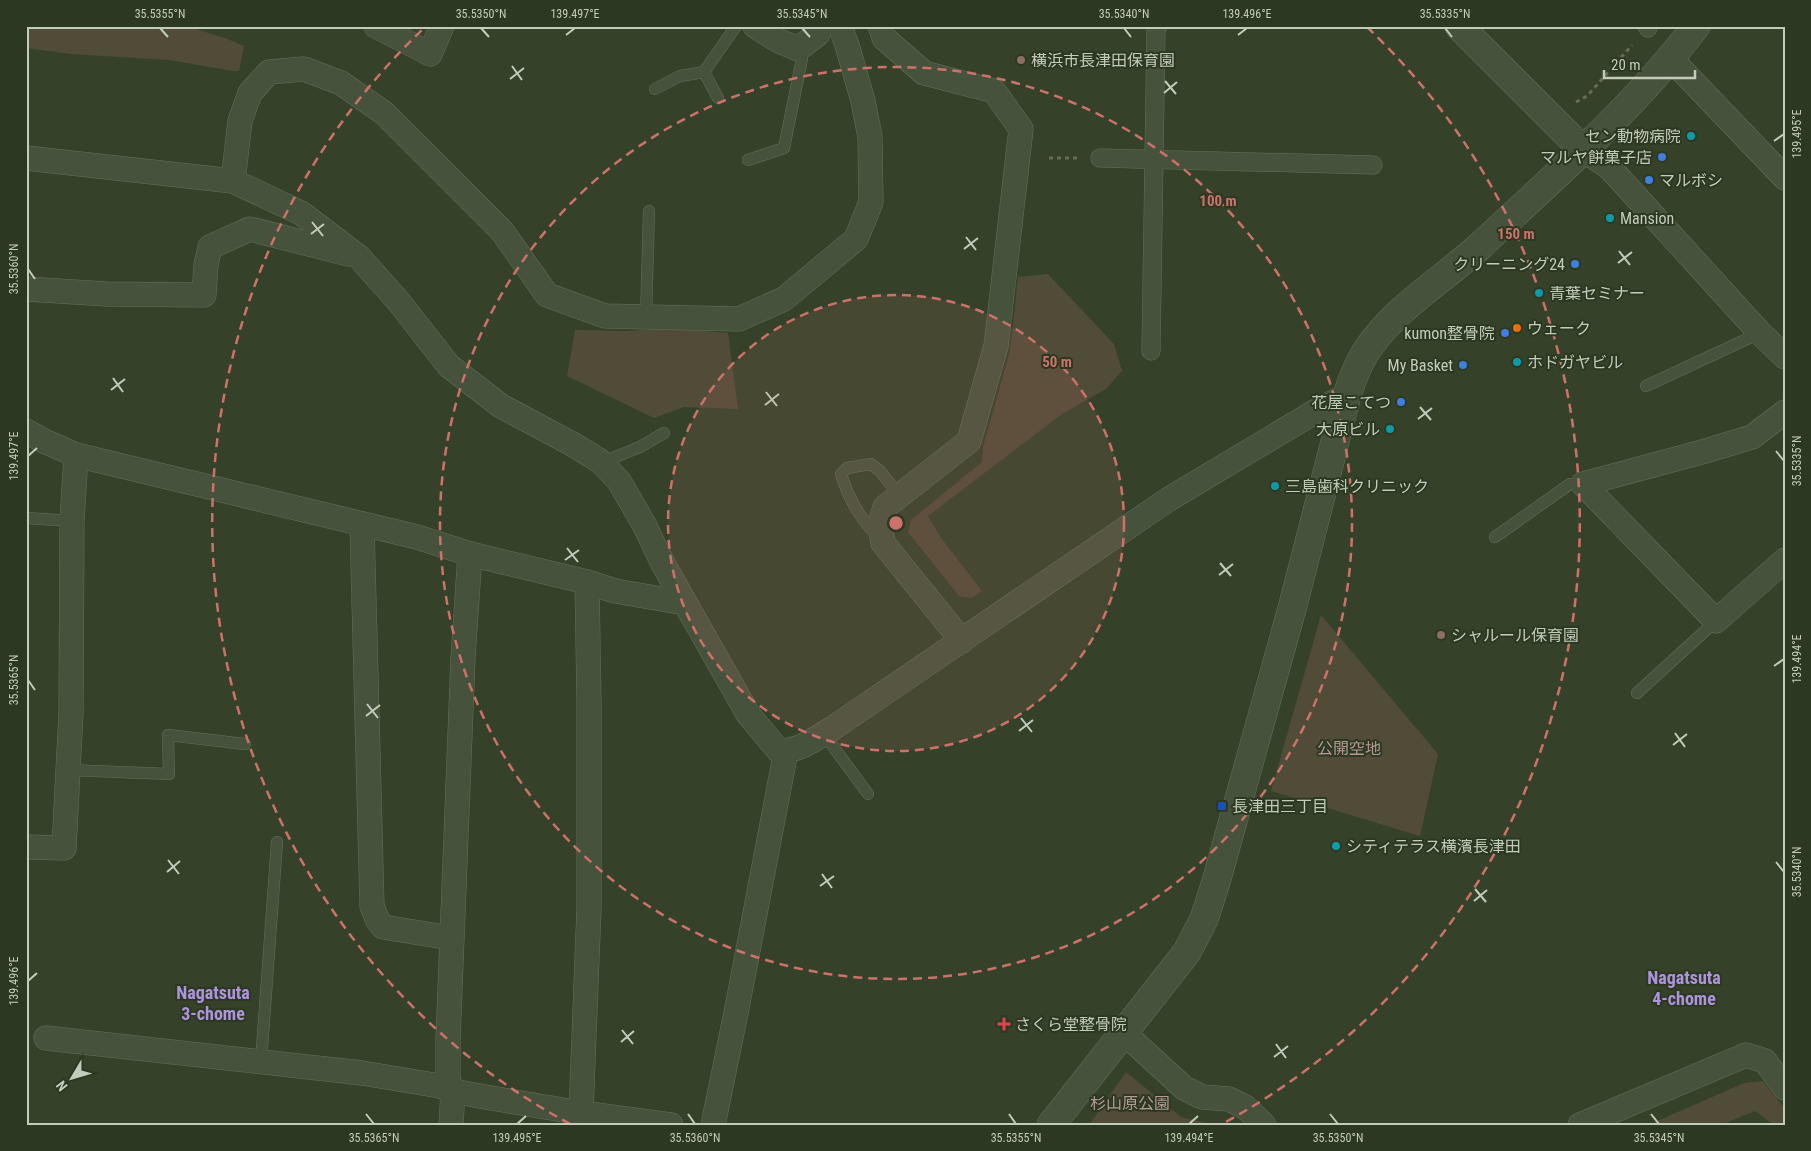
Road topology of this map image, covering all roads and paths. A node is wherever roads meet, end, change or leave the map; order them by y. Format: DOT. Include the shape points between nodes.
graph roads {
  1 [pos="376,26"];
  2 [pos="442,26"];
  3 [pos="736,26"];
  4 [pos="755,26"];
  5 [pos="820,26"];
  6 [pos="840,26"];
  7 [pos="880,26"];
  8 [pos="1158,26"];
  9 [pos="1460,26"];
  10 [pos="1696,26"];
  11 [pos="1647,27"];
  12 [pos="798,49"];
  13 [pos="1670,59"];
  14 [pos="704,72"];
  15 [pos="655,89"];
  16 [pos="718,98"];
  17 [pos="1572,103"];
  18 [pos="1583,150"];
  19 [pos="26,158"];
  20 [pos="1100,158"];
  21 [pos="748,160"];
  22 [pos="1154,160"];
  23 [pos="1373,165"];
  24 [pos="1785,178"];
  25 [pos="233,181"];
  26 [pos="649,211"];
  27 [pos="359,256"];
  28 [pos="26,289"];
  29 [pos="646,317"];
  30 [pos="1760,333"];
  31 [pos="1151,352"];
  32 [pos="1785,357"];
  33 [pos="1646,386"];
  34 [pos="1347,395"];
  35 [pos="1785,412"];
  36 [pos="26,431"];
  37 [pos="664,433"];
  38 [pos="76,455"];
  39 [pos="604,466"];
  40 [pos="1583,484"];
  41 [pos="899,495"];
  42 [pos="26,518"];
  43 [pos="72,521"];
  44 [pos="362,525"];
  45 [pos="1495,537"];
  46 [pos="883,543"];
  47 [pos="470,554"];
  48 [pos="1785,560"];
  49 [pos="587,582"];
  50 [pos="685,603"];
  51 [pos="1716,621"];
  52 [pos="962,641"];
  53 [pos="1637,693"];
  54 [pos="824,734"];
  55 [pos="245,744"];
  56 [pos="786,751"];
  57 [pos="69,770"];
  58 [pos="868,794"];
  59 [pos="277,842"];
  60 [pos="26,847"];
  61 [pos="451,938"];
  62 [pos="1123,1032"];
  63 [pos="46,1038"];
  64 [pos="261,1062"];
  65 [pos="1785,1088"];
  66 [pos="453,1091"];
  67 [pos="581,1113"];
  68 [pos="451,1125"];
  69 [pos="671,1125"];
  70 [pos="713,1125"];
  71 [pos="1051,1125"];
  72 [pos="1264,1125"];
  73 [pos="1580,1125"];
  1 -- 2 [label="street" via="430,54"];
  3 -- 14 [label="lane"];
  4 -- 12 [label="street"];
  5 -- 12 [label="street" via="818,34"];
  6 -- 29 [label="street" via="863,101 870,137 871,202 856,239 784,298 738,319"];
  7 -- 41 [label="street" via="884,38 924,72 994,91 1021,128 996,346 969,441"];
  8 -- 22 [label="street"];
  9 -- 18 [label="street"];
  10 -- 13 [label="street"];
  11 -- 17 [label="path" via="1587,96"];
  12 -- 21 [label="lane" via="802,59 784,148"];
  13 -- 18 [label="street"];
  13 -- 24 [label="street"];
  14 -- 15 [label="lane" via="680,76"];
  14 -- 16 [label="lane"];
  18 -- 30 [label="street" via="1609,167"];
  18 -- 34 [label="street" via="1470,255 1388,325 1365,353"];
  19 -- 25 [label="street"];
  20 -- 22 [label="street"];
  22 -- 23 [label="street"];
  22 -- 31 [label="street"];
  25 -- 27 [label="street" via="301,213"];
  25 -- 29 [label="street" via="240,121 250,93 269,72 304,69 341,83 384,113 502,231 547,295 605,316"];
  26 -- 29 [label="lane"];
  27 -- 28 [label="street" via="250,229 210,247 204,295"];
  27 -- 39 [label="street" via="449,366 501,406 574,445"];
  30 -- 32 [label="street"];
  30 -- 33 [label="lane"];
  34 -- 52 [label="street" via="1169,499"];
  34 -- 62 [label="street" via="1204,919 1186,952"];
  35 -- 40 [label="street" via="1752,437"];
  36 -- 38 [label="street"];
  37 -- 39 [label="lane" via="610,459"];
  38 -- 43 [label="street"];
  38 -- 44 [label="street"];
  39 -- 50 [label="street" via="619,481"];
  40 -- 45 [label="lane" via="1570,484"];
  40 -- 51 [label="street"];
  41 -- 46 [label="street" via="885,507 880,524"];
  41 -- 46 [label="lane" via="871,464 847,468 841,474 859,516"];
  42 -- 43 [label="lane"];
  43 -- 57 [label="street"];
  44 -- 47 [label="street" via="417,537"];
  44 -- 61 [label="street" via="372,906 383,927"];
  46 -- 52 [label="street"];
  47 -- 49 [label="street"];
  47 -- 61 [label="street"];
  48 -- 51 [label="street"];
  49 -- 50 [label="street" via="615,591"];
  49 -- 67 [label="street" via="589,899"];
  50 -- 56 [label="street" via="748,714 778,750"];
  51 -- 53 [label="lane"];
  52 -- 54 [label="street"];
  54 -- 56 [label="street"];
  54 -- 58 [label="lane"];
  55 -- 57 [label="lane" via="168,735 169,774"];
  56 -- 70 [label="street"];
  57 -- 60 [label="street" via="64,848"];
  59 -- 64 [label="lane"];
  61 -- 66 [label="street" via="448,1080"];
  62 -- 71 [label="street"];
  62 -- 72 [label="street" via="1184,1088 1202,1097 1230,1099"];
  63 -- 64 [label="street"];
  64 -- 66 [label="street" via="362,1073"];
  65 -- 73 [label="street" via="1765,1061 1746,1055"];
  66 -- 67 [label="street"];
  66 -- 68 [label="street"];
  67 -- 69 [label="street"];
}
